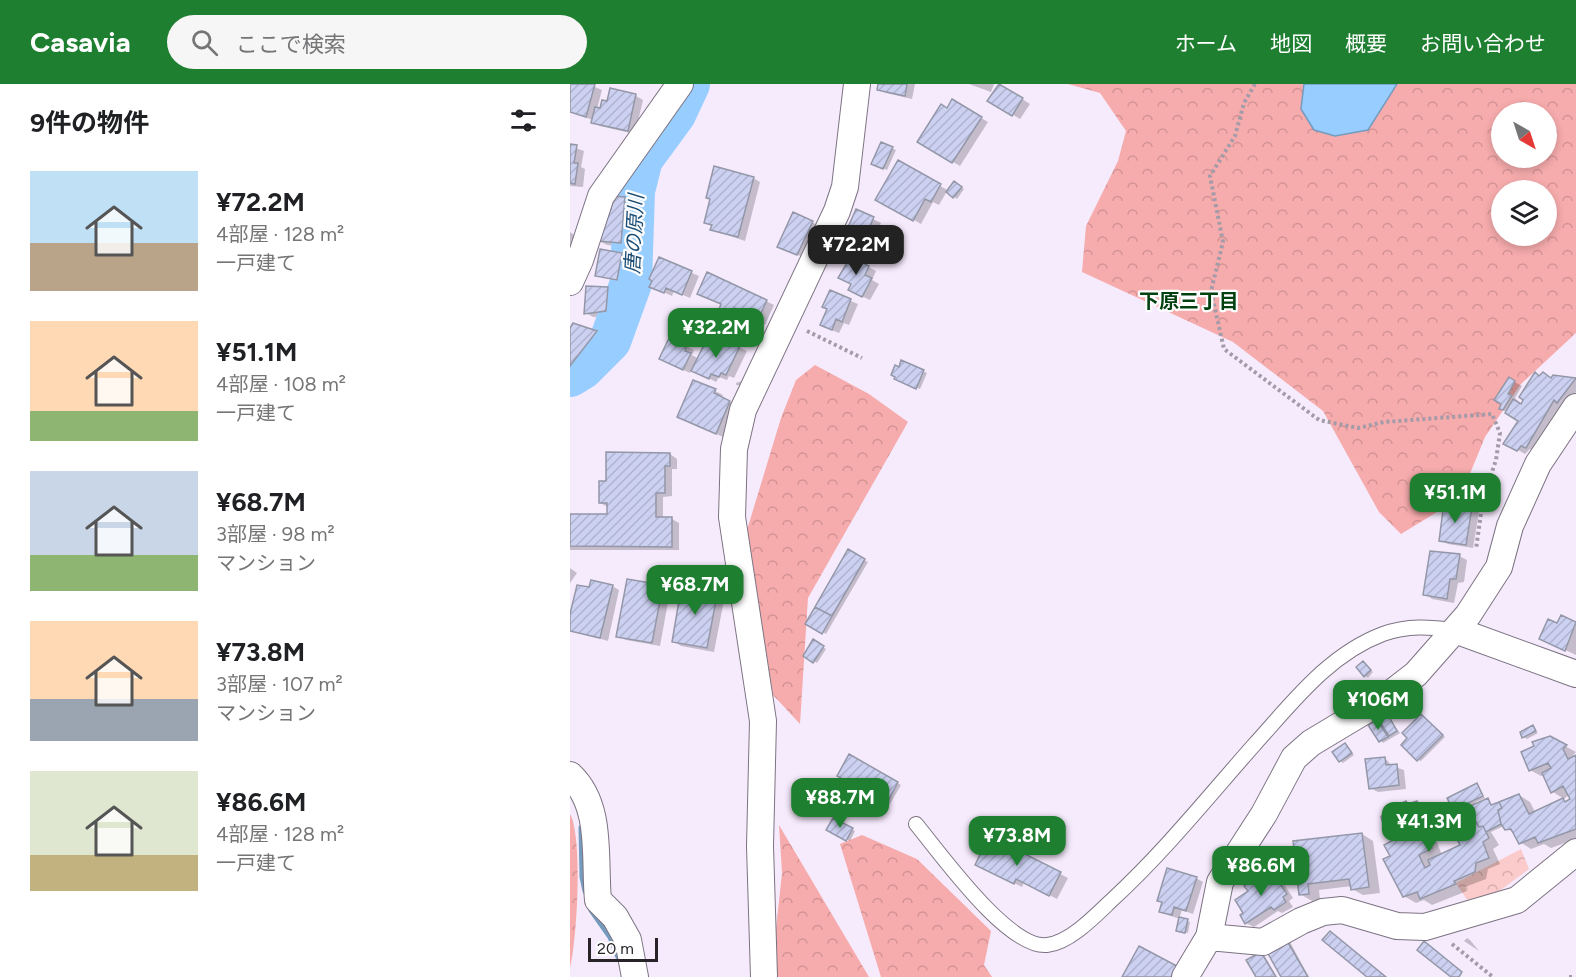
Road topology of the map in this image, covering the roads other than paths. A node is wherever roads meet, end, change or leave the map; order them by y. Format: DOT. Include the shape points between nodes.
graph roads {
  1 [pos="680,84"];
  2 [pos="857,84"];
  3 [pos="570,282"];
  4 [pos="1576,407"];
  5 [pos="1455,630"];
  6 [pos="1576,674"];
  7 [pos="570,775"];
  8 [pos="916,825"];
  9 [pos="1576,852"];
  10 [pos="1209,937"];
  11 [pos="635,977"];
  12 [pos="764,977"];
  13 [pos="1185,977"];
  1 -- 3 [label="street" via="601,196"];
  2 -- 12 [label="street" via="845,187 837,211 743,410 734,448 732,517 763,721 760,846"];
  4 -- 5 [label="street" via="1538,464 1510,526 1499,567"];
  5 -- 6 [label="street"];
  5 -- 8 [label="lane" via="1419,626 1384,634 1344,655 1305,688 1136,878 1082,929 1047,945 1026,940 987,911"];
  5 -- 10 [label="street" via="1416,674 1381,701 1311,742 1294,758 1220,882"];
  7 -- 11 [label="street" via="588,798 594,818 598,900 615,917 628,940"];
  9 -- 10 [label="street" via="1531,890 1504,894 1432,925 1397,926 1342,910 1323,912 1263,942"];
  10 -- 13 [label="street"];
}
